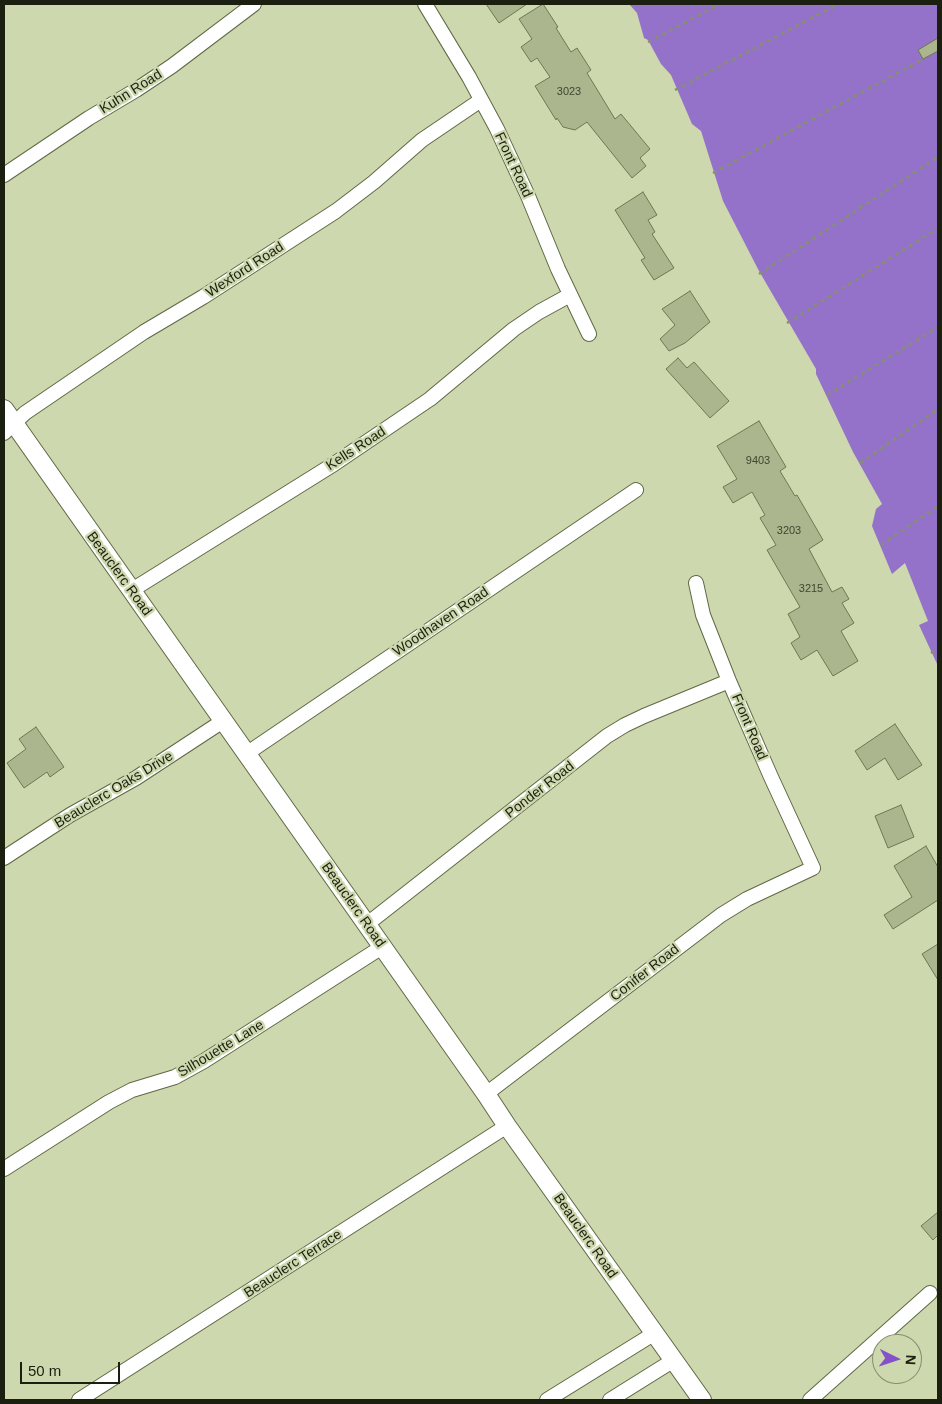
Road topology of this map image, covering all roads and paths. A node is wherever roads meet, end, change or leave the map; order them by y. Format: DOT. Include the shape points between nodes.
graph roads {
  1 [pos="254,4"];
  2 [pos="425,4"];
  3 [pos="720,4"];
  4 [pos="838,4"];
  5 [pos="648,42"];
  6 [pos="923,58"];
  7 [pos="675,90"];
  8 [pos="481,100"];
  9 [pos="938,157"];
  10 [pos="713,173"];
  11 [pos="4,175"];
  12 [pos="938,228"];
  13 [pos="759,274"];
  14 [pos="570,295"];
  15 [pos="788,323"];
  16 [pos="938,327"];
  17 [pos="589,334"];
  18 [pos="827,395"];
  19 [pos="938,408"];
  20 [pos="4,409"];
  21 [pos="9,428"];
  22 [pos="860,463"];
  23 [pos="636,490"];
  24 [pos="938,506"];
  25 [pos="881,544"];
  26 [pos="696,583"];
  27 [pos="132,590"];
  28 [pos="938,648"];
  29 [pos="931,652"];
  30 [pos="729,681"];
  31 [pos="223,721"];
  32 [pos="246,754"];
  33 [pos="4,858"];
  34 [pos="813,868"];
  35 [pos="366,925"];
  36 [pos="382,947"];
  37 [pos="486,1094"];
  38 [pos="508,1126"];
  39 [pos="4,1169"];
  40 [pos="930,1293"];
  41 [pos="655,1332"];
  42 [pos="674,1360"];
  43 [pos="79,1400"];
  44 [pos="547,1400"];
  45 [pos="610,1400"];
  46 [pos="702,1400"];
  47 [pos="810,1400"];
  1 -- 11 [label="street, Kuhn Road" via="172,66"];
  2 -- 8 [label="street, Front Road"];
  3 -- 5 [label="path"];
  4 -- 7 [label="path"];
  6 -- 10 [label="path"];
  8 -- 14 [label="street, Front Road" via="497,129"];
  8 -- 21 [label="street, Wexford Road" via="422,140 336,211 144,332 25,413"];
  9 -- 13 [label="path"];
  12 -- 15 [label="path"];
  14 -- 17 [label="street, Front Road"];
  14 -- 27 [label="street, Kells Road" via="514,329 422,405"];
  16 -- 18 [label="path"];
  19 -- 22 [label="path"];
  20 -- 21 [label="street, Beauclerc Road"];
  21 -- 27 [label="street, Beauclerc Road"];
  23 -- 32 [label="street, Woodhaven Road"];
  24 -- 25 [label="path"];
  26 -- 30 [label="street, Front Road" via="703,614"];
  27 -- 31 [label="street, Beauclerc Road"];
  28 -- 29 [label="path"];
  30 -- 34 [label="street, Front Road"];
  30 -- 35 [label="street, Ponder Road" via="644,716 607,736"];
  31 -- 32 [label="street, Beauclerc Road"];
  31 -- 33 [label="street, Beauclerc Oaks Drive"];
  32 -- 35 [label="street, Beauclerc Road"];
  34 -- 37 [label="street, Conifer Road" via="721,915"];
  35 -- 36 [label="street, Beauclerc Road"];
  36 -- 37 [label="street, Beauclerc Road"];
  36 -- 39 [label="street, Silhouette Lane" via="204,1062 175,1077 132,1090 109,1102"];
  37 -- 38 [label="street, Beauclerc Road"];
  38 -- 41 [label="street, Beauclerc Road"];
  38 -- 43 [label="street, Beauclerc Terrace"];
  40 -- 47 [label="street"];
  41 -- 42 [label="street, Beauclerc Road"];
  41 -- 44 [label="street"];
  42 -- 45 [label="street"];
  42 -- 46 [label="street, Beauclerc Road"];
}
